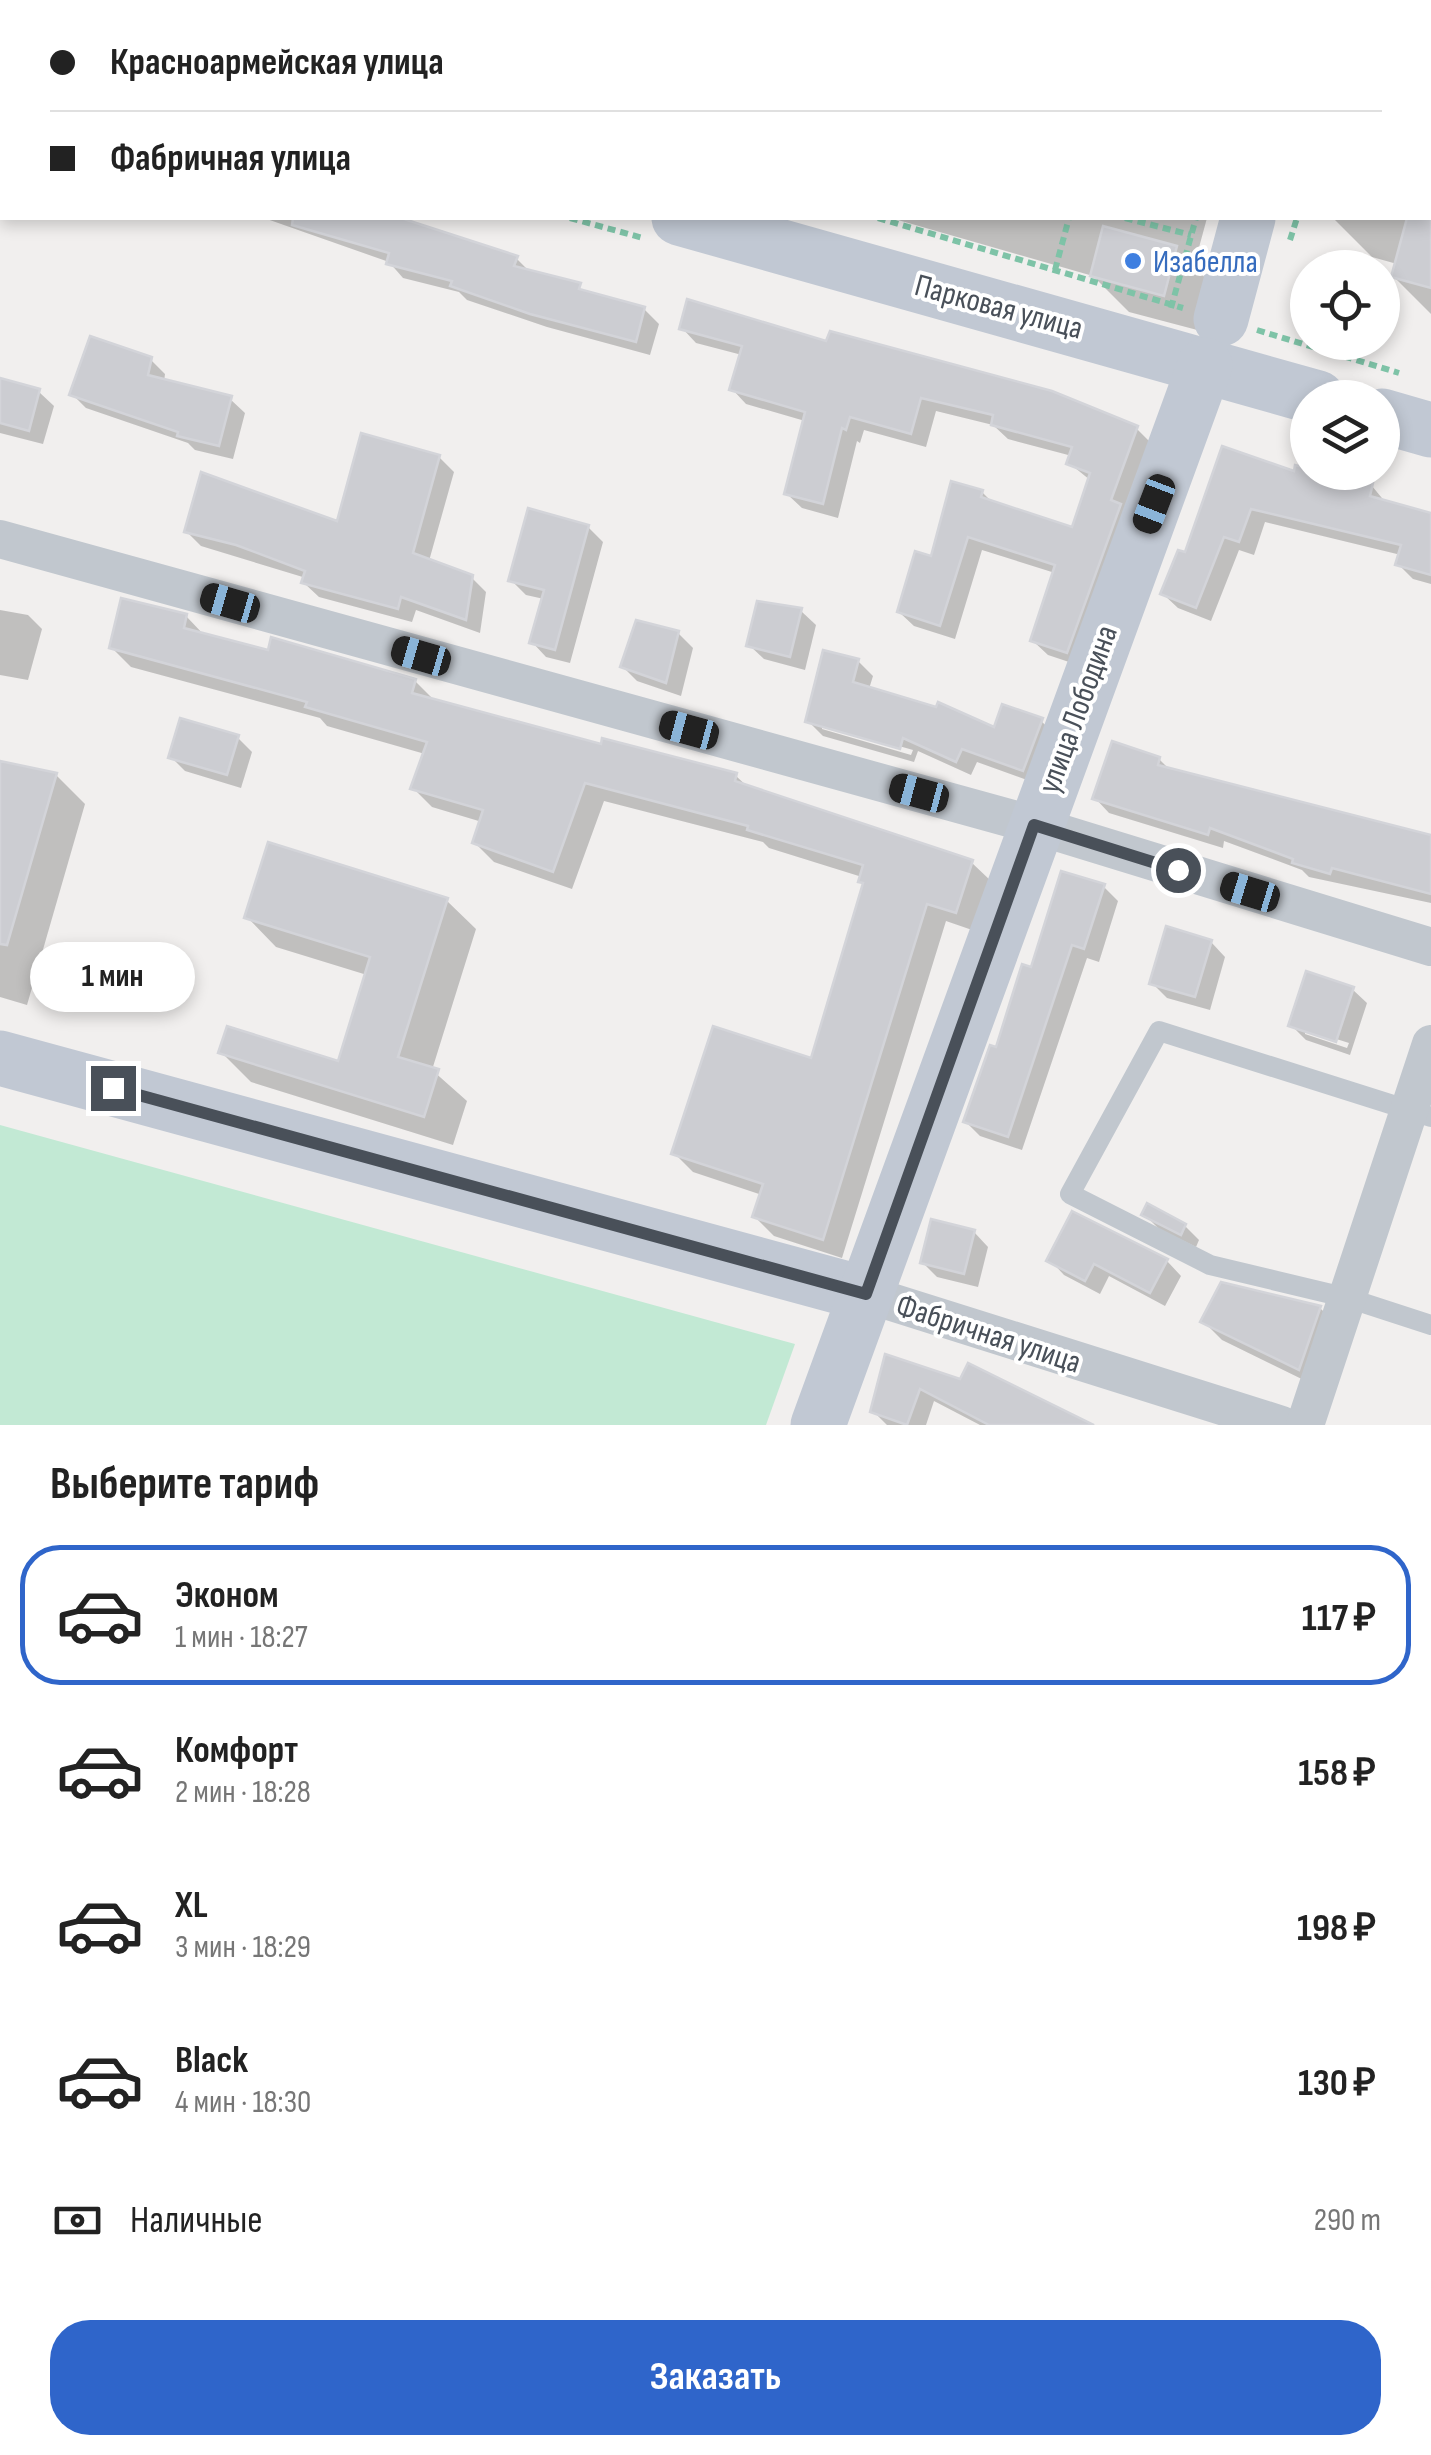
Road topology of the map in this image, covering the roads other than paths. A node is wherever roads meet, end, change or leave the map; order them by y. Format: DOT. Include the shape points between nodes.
graph roads {
  1 [pos="688,220"];
  2 [pos="1247,220"];
  3 [pos="1199,329"];
  4 [pos="1290,382"];
  5 [pos="1400,398"];
  6 [pos="1431,430"];
  7 [pos="0,539"];
  8 [pos="1034,825"];
  9 [pos="1431,947"];
  10 [pos="1431,1044"];
  11 [pos="0,1058"];
  12 [pos="1420,1114"];
  13 [pos="866,1294"];
  14 [pos="1348,1298"];
  15 [pos="1431,1325"];
  16 [pos="818,1425"];
  17 [pos="1282,1425"];
  18 [pos="1306,1425"];
  1 -- 3 [label="street, Парковая улица"];
  2 -- 3 [label="street, улица Лободина"];
  3 -- 4 [label="street, Парковая улица"];
  3 -- 8 [label="street, улица Лободина"];
  5 -- 6 [label="street"];
  7 -- 8 [label="street"];
  8 -- 9 [label="street"];
  8 -- 13 [label="street, улица Лободина"];
  10 -- 12 [label="street"];
  11 -- 13 [label="street, Фабричная улица"];
  12 -- 14 [label="street"];
  12 -- 14 [label="lane" via="1159,1031 1070,1194 1210,1264"];
  13 -- 16 [label="street, улица Лободина"];
  13 -- 17 [label="street, Фабричная улица"];
  14 -- 15 [label="lane"];
  14 -- 18 [label="street"];
}
